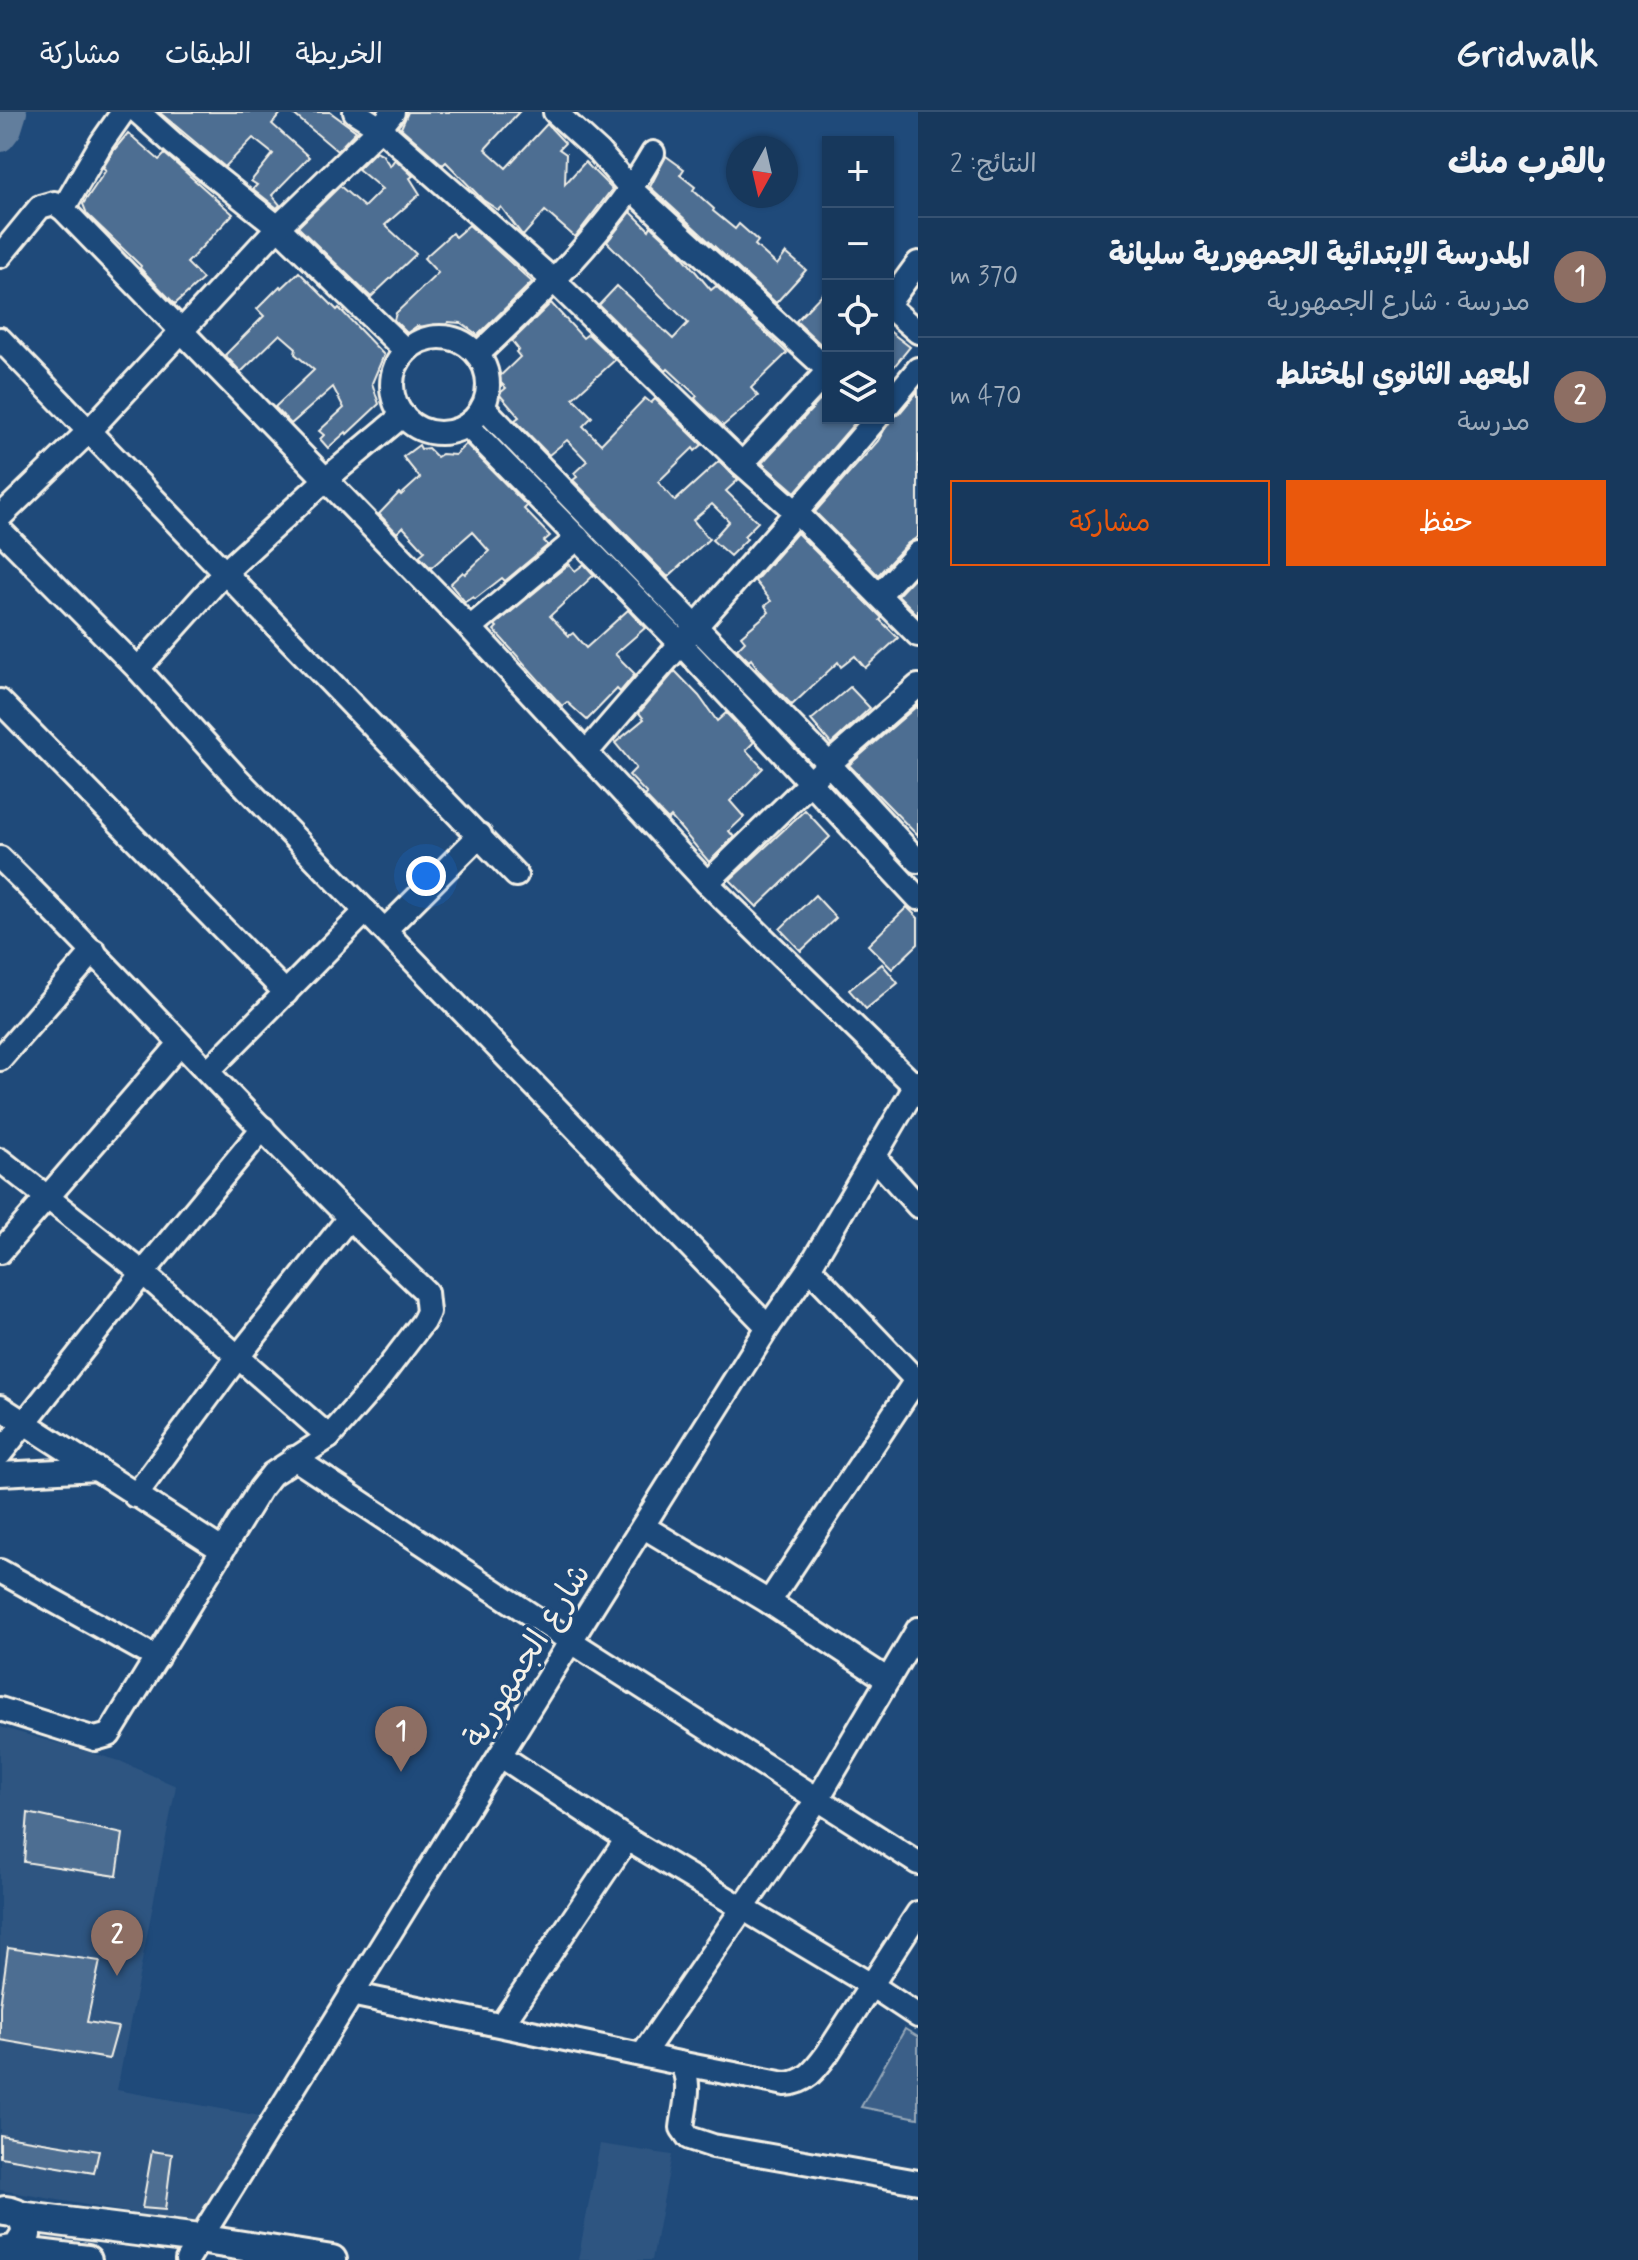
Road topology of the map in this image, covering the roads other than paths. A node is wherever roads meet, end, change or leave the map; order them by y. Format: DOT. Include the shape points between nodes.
graph roads {
  1 [pos="123,112"];
  2 [pos="138,112"];
  3 [pos="355,112"];
  4 [pos="555,112"];
  5 [pos="387,120"];
  6 [pos="653,153"];
  7 [pos="632,190"];
  8 [pos="63,209"];
  9 [pos="278,227"];
  10 [pos="0,256"];
  11 [pos="918,263"];
  12 [pos="555,282"];
  13 [pos="894,297"];
  14 [pos="894,310"];
  15 [pos="182,332"];
  16 [pos="918,332"];
  17 [pos="0,339"];
  18 [pos="406,351"];
  19 [pos="478,354"];
  20 [pos="822,365"];
  21 [pos="918,369"];
  22 [pos="822,377"];
  23 [pos="894,398"];
  24 [pos="483,407"];
  25 [pos="403,415"];
  26 [pos="872,424"];
  27 [pos="467,425"];
  28 [pos="88,432"];
  29 [pos="742,464"];
  30 [pos="325,480"];
  31 [pos="797,513"];
  32 [pos="2,532"];
  33 [pos="578,538"];
  34 [pos="918,553"];
  35 [pos="225,572"];
  36 [pos="879,595"];
  37 [pos="470,628"];
  38 [pos="688,635"];
  39 [pos="918,635"];
  40 [pos="138,669"];
  41 [pos="918,686"];
  42 [pos="0,701"];
  43 [pos="586,753"];
  44 [pos="829,764"];
  45 [pos="811,782"];
  46 [pos="480,835"];
  47 [pos="0,858"];
  48 [pos="918,861"];
  49 [pos="516,875"];
  50 [pos="707,883"];
  51 [pos="918,898"];
  52 [pos="366,911"];
  53 [pos="385,930"];
  54 [pos="94,951"];
  55 [pos="286,993"];
  56 [pos="180,1044"];
  57 [pos="0,1059"];
  58 [pos="208,1071"];
  59 [pos="917,1084"];
  60 [pos="263,1128"];
  61 [pos="874,1157"];
  62 [pos="0,1160"];
  63 [pos="47,1198"];
  64 [pos="918,1206"];
  65 [pos="348,1219"];
  66 [pos="0,1252"];
  67 [pos="809,1268"];
  68 [pos="143,1273"];
  69 [pos="768,1327"];
  70 [pos="237,1358"];
  71 [pos="917,1381"];
  72 [pos="0,1407"];
  73 [pos="24,1422"];
  74 [pos="329,1437"];
  75 [pos="0,1454"];
  76 [pos="294,1458"];
  77 [pos="98,1469"];
  78 [pos="0,1474"];
  79 [pos="135,1496"];
  80 [pos="644,1527"];
  81 [pos="222,1550"];
  82 [pos="0,1571"];
  83 [pos="769,1602"];
  84 [pos="918,1629"];
  85 [pos="572,1642"];
  86 [pos="157,1658"];
  87 [pos="888,1680"];
  88 [pos="0,1709"];
  89 [pos="501,1756"];
  90 [pos="817,1800"];
  91 [pos="627,1839"];
  92 [pos="918,1863"];
  93 [pos="743,1908"];
  94 [pos="918,1913"];
  95 [pos="871,1985"];
  96 [pos="351,1994"];
  97 [pos="918,2016"];
  98 [pos="502,2024"];
  99 [pos="643,2054"];
  100 [pos="679,2063"];
  101 [pos="918,2182"];
  102 [pos="6,2212"];
  103 [pos="193,2250"];
  104 [pos="5,2253"];
  105 [pos="87,2260"];
  106 [pos="332,2260"];
  1 -- 8 [label="street"];
  2 -- 9 [label="street"];
  3 -- 5 [label="street"];
  4 -- 7 [label="street"];
  5 -- 9 [label="street"];
  5 -- 12 [label="street"];
  6 -- 7 [label="street"];
  7 -- 12 [label="street"];
  7 -- 20 [label="street"];
  8 -- 10 [label="street" via="54,203 40,207"];
  8 -- 15 [label="street"];
  9 -- 15 [label="street"];
  9 -- 18 [label="street"];
  11 -- 13 [label="street"];
  12 -- 19 [label="street"];
  12 -- 29 [label="street"];
  14 -- 16 [label="street"];
  15 -- 28 [label="street"];
  15 -- 30 [label="street"];
  17 -- 28 [label="street"];
  18 -- 19 [label="street" via="426,339 445,337"];
  18 -- 25 [label="street" via="392,380"];
  19 -- 24 [label="street" via="489,389"];
  21 -- 23 [label="street"];
  22 -- 29 [label="street"];
  24 -- 27 [label="street"];
  24 -- 38 [label="street"];
  25 -- 27 [label="street" via="436,432"];
  25 -- 30 [label="street"];
  26 -- 31 [label="street"];
  27 -- 33 [label="street"];
  28 -- 32 [label="street"];
  28 -- 35 [label="street"];
  29 -- 31 [label="street"];
  30 -- 35 [label="street"];
  30 -- 37 [label="street"];
  31 -- 36 [label="street"];
  31 -- 38 [label="street"];
  32 -- 40 [label="street"];
  33 -- 37 [label="street"];
  33 -- 38 [label="street"];
  34 -- 36 [label="street"];
  35 -- 40 [label="street"];
  35 -- 46 [label="street"];
  36 -- 39 [label="street"];
  37 -- 43 [label="street"];
  38 -- 43 [label="street"];
  38 -- 44 [label="street"];
  38 -- 45 [label="street"];
  40 -- 52 [label="street"];
  41 -- 44 [label="street"];
  42 -- 55 [label="street"];
  43 -- 50 [label="street"];
  44 -- 45 [label="street"];
  44 -- 48 [label="street"];
  45 -- 50 [label="street"];
  45 -- 51 [label="street"];
  46 -- 49 [label="street"];
  46 -- 53 [label="street"];
  47 -- 54 [label="street"];
  50 -- 59 [label="street"];
  52 -- 53 [label="street"];
  52 -- 55 [label="street"];
  53 -- 69 [label="street"];
  54 -- 56 [label="street"];
  54 -- 57 [label="street"];
  55 -- 58 [label="street"];
  56 -- 58 [label="street"];
  56 -- 63 [label="street"];
  58 -- 60 [label="street"];
  59 -- 61 [label="street, شارع الجمهورية"];
  60 -- 65 [label="street"];
  60 -- 68 [label="street"];
  61 -- 64 [label="street"];
  61 -- 67 [label="street, شارع الجمهورية"];
  62 -- 63 [label="street"];
  63 -- 66 [label="street"];
  63 -- 68 [label="street"];
  65 -- 70 [label="street"];
  65 -- 74 [label="street" via="426,1292 428,1312"];
  67 -- 69 [label="street, شارع الجمهورية"];
  67 -- 71 [label="street"];
  68 -- 70 [label="street"];
  68 -- 73 [label="street"];
  69 -- 80 [label="street, شارع الجمهورية"];
  70 -- 74 [label="street"];
  70 -- 79 [label="street"];
  71 -- 83 [label="street"];
  72 -- 73 [label="street"];
  73 -- 75 [label="street"];
  73 -- 77 [label="street"];
  74 -- 76 [label="street"];
  76 -- 81 [label="street" via="266,1481"];
  76 -- 85 [label="street"];
  77 -- 78 [label="street"];
  77 -- 79 [label="street"];
  79 -- 81 [label="street"];
  80 -- 83 [label="street"];
  80 -- 85 [label="street, شارع الجمهورية"];
  81 -- 86 [label="street"];
  82 -- 86 [label="street"];
  83 -- 87 [label="street"];
  84 -- 87 [label="street"];
  85 -- 89 [label="street, شارع الجمهورية"];
  85 -- 90 [label="street"];
  86 -- 88 [label="street" via="105,1737 95,1739"];
  87 -- 90 [label="street"];
  89 -- 91 [label="street"];
  89 -- 96 [label="street, شارع الجمهورية"];
  90 -- 92 [label="street"];
  90 -- 93 [label="street"];
  91 -- 93 [label="street"];
  91 -- 98 [label="street"];
  93 -- 95 [label="street"];
  93 -- 99 [label="street"];
  94 -- 95 [label="street"];
  95 -- 97 [label="street"];
  95 -- 100 [label="street" via="813,2073 795,2083"];
  96 -- 98 [label="street"];
  96 -- 103 [label="street, شارع الجمهورية"];
  98 -- 99 [label="street"];
  99 -- 100 [label="street"];
  100 -- 101 [label="street" via="687,2078 682,2128 689,2138"];
  102 -- 103 [label="main road"];
  102 -- 104 [label="main road" via="25,2225 26,2235 21,2245"];
  103 -- 106 [label="main road"];
  104 -- 105 [label="main road"];
}
